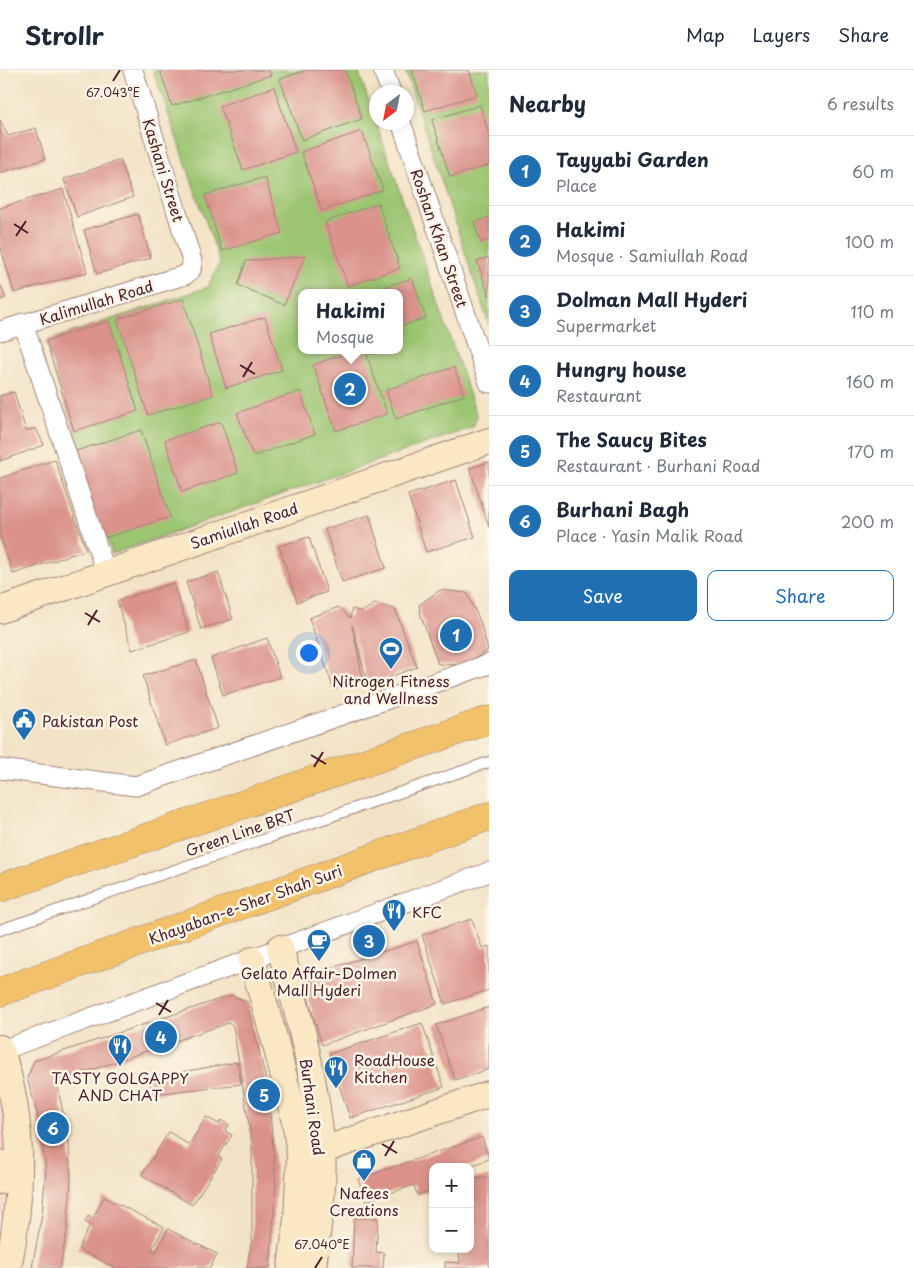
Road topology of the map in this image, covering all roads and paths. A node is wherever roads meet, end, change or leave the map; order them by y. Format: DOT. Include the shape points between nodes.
graph roads {
  1 [pos="133,70"];
  2 [pos="383,70"];
  3 [pos="388,85"];
  4 [pos="404,130"];
  5 [pos="191,270"];
  6 [pos="23,323"];
  7 [pos="0,331"];
  8 [pos="489,382"];
  9 [pos="489,441"];
  10 [pos="106,573"];
  11 [pos="0,610"];
  12 [pos="489,664"];
  13 [pos="489,720"];
  14 [pos="489,762"];
  15 [pos="0,770"];
  16 [pos="489,816"];
  17 [pos="489,872"];
  18 [pos="0,888"];
  19 [pos="0,930"];
  20 [pos="280,948"];
  21 [pos="252,960"];
  22 [pos="0,992"];
  23 [pos="0,1050"];
  24 [pos="489,1094"];
  25 [pos="311,1154"];
  26 [pos="0,1163"];
  27 [pos="0,1182"];
  28 [pos="8,1268"];
  29 [pos="291,1268"];
  30 [pos="313,1268"];
  1 -- 5 [label="street, Kashani Street" via="192,261"];
  2 -- 3 [label="street"];
  4 -- 8 [label="street, Roshan Khan Street"];
  5 -- 6 [label="street, Kalimullah Road" via="185,275"];
  6 -- 7 [label="street, Kalimullah Road"];
  6 -- 10 [label="street"];
  9 -- 10 [label="street, Samiullah Road"];
  10 -- 11 [label="street, Samiullah Road"];
  12 -- 15 [label="street" via="136,786"];
  13 -- 18 [label="main road"];
  14 -- 19 [label="lane, Green Line BRT"];
  16 -- 22 [label="main road, Khayaban-e-Sher Shah Suri"];
  17 -- 20 [label="street"];
  20 -- 21 [label="street"];
  20 -- 25 [label="street, Burhani Road" via="297,1009 314,1094"];
  21 -- 23 [label="street"];
  21 -- 25 [label="street, Burhani Road" via="296,1126"];
  23 -- 28 [label="street" via="17,1123 19,1160 15,1234"];
  24 -- 25 [label="street"];
  25 -- 29 [label="street, Burhani Road" via="297,1218"];
  25 -- 30 [label="street, Burhani Road" via="319,1212"];
  26 -- 27 [label="street"];
}
